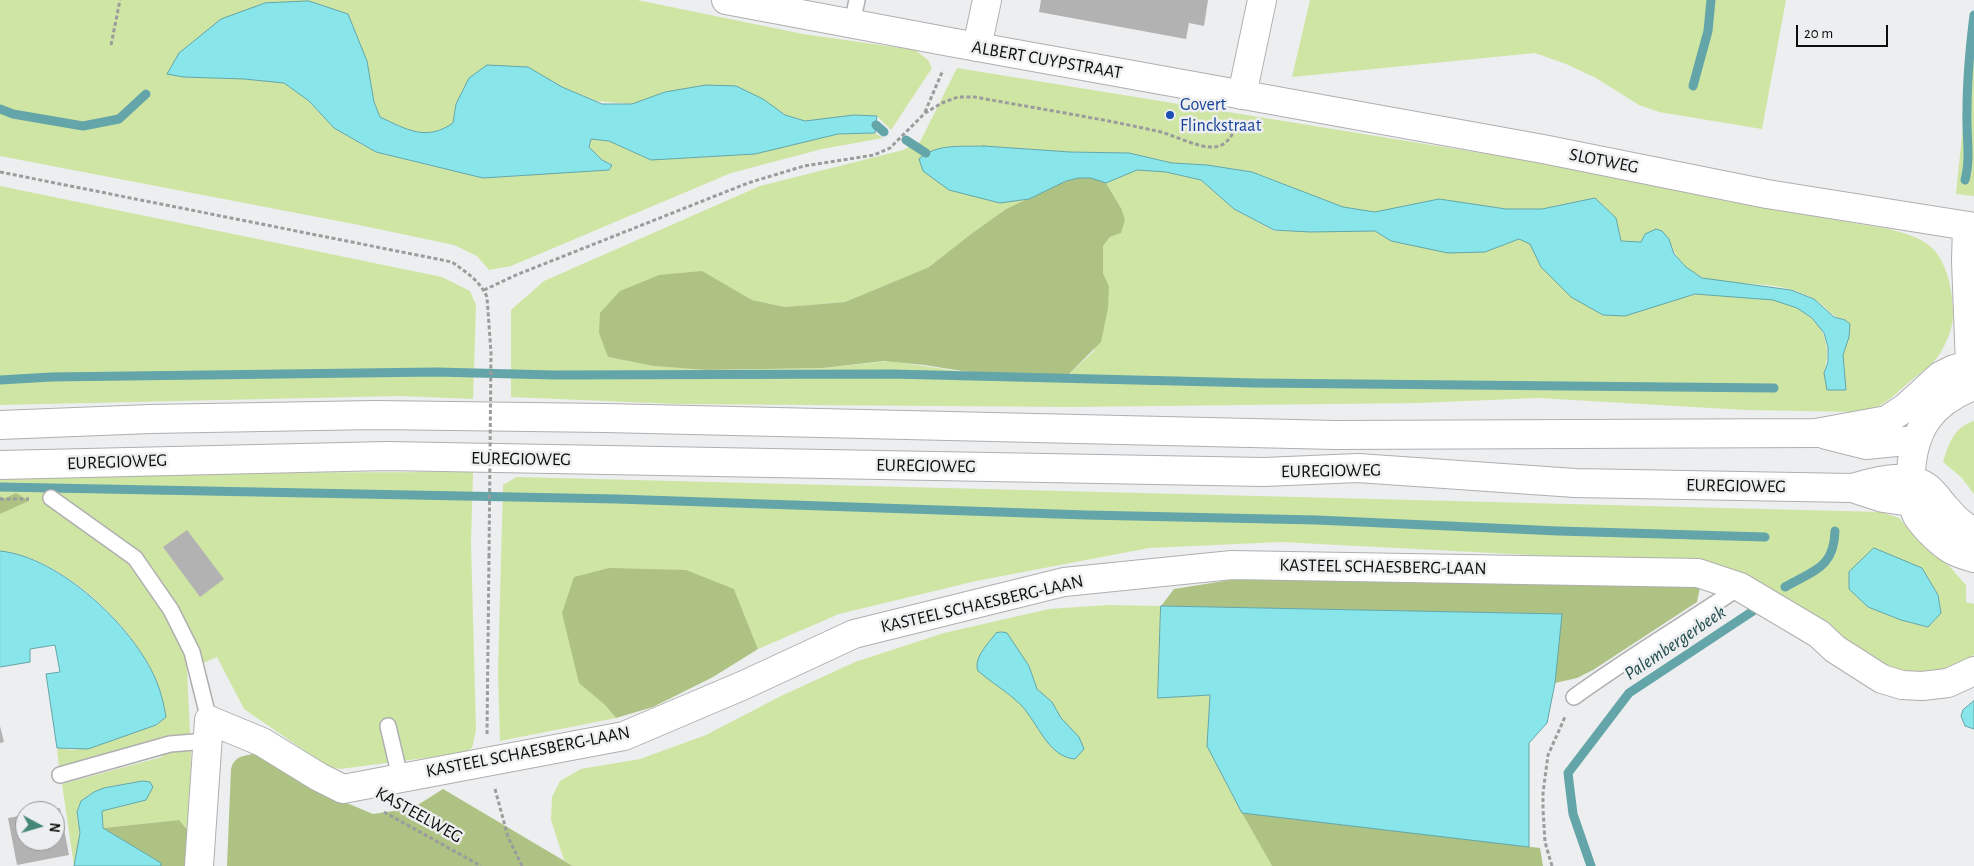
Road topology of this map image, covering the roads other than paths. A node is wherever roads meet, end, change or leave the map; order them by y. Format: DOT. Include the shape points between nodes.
graph roads {
  1 [pos="726,0"];
  2 [pos="987,0"];
  3 [pos="1262,0"];
  4 [pos="855,12"];
  5 [pos="977,47"];
  6 [pos="1242,95"];
  7 [pos="1970,227"];
  8 [pos="1972,376"];
  9 [pos="0,425"];
  10 [pos="1816,433"];
  11 [pos="1916,440"];
  12 [pos="0,465"];
  13 [pos="1910,491"];
  14 [pos="51,498"];
  15 [pos="1974,531"];
  16 [pos="1974,558"];
  17 [pos="1740,587"];
  18 [pos="1974,672"];
  19 [pos="1574,697"];
  20 [pos="388,726"];
  21 [pos="208,730"];
  22 [pos="60,775"];
  23 [pos="400,777"];
  24 [pos="198,866"];
  1 -- 4 [label="main road, ALBERT CUYPSTRAAT"];
  2 -- 5 [label="main road"];
  3 -- 6 [label="main road"];
  4 -- 5 [label="main road, ALBERT CUYPSTRAAT" via="950,42"];
  5 -- 6 [label="main road, ALBERT CUYPSTRAAT"];
  6 -- 7 [label="main road, SLOTWEG" via="1543,149 1767,194"];
  7 -- 8 [label="main road, SLOTWEG" via="1966,261"];
  8 -- 10 [label="main road, EUREGIOWEG" via="1954,369 1940,376 1887,420"];
  8 -- 11 [label="main road" via="1958,392 1932,412"];
  9 -- 10 [label="main road, EUREGIOWEG" via="375,415 1336,435"];
  10 -- 11 [label="main road, EUREGIOWEG" via="1866,445"];
  11 -- 13 [label="main road"];
  12 -- 13 [label="main road, EUREGIOWEG" via="387,456 1264,472 1358,468 1575,483 1852,488 1882,480"];
  13 -- 15 [label="main road" via="1928,488 1956,520"];
  13 -- 16 [label="main road" via="1918,517 1934,536 1952,550"];
  14 -- 21 [label="lane" via="135,558 171,610 192,652"];
  17 -- 18 [label="main road, KASTEEL SCHAESBERG-LAAN" via="1819,634 1835,649 1882,679 1922,686 1948,683"];
  17 -- 19 [label="lane"];
  17 -- 23 [label="main road, KASTEEL SCHAESBERG-LAAN" via="1698,573 1232,565 1064,582 854,634 744,686 624,736"];
  20 -- 23 [label="lane"];
  21 -- 22 [label="lane"];
  21 -- 23 [label="main road, KASTEEL SCHAESBERG-LAAN" via="262,742 343,789"];
  21 -- 24 [label="main road"];
}
